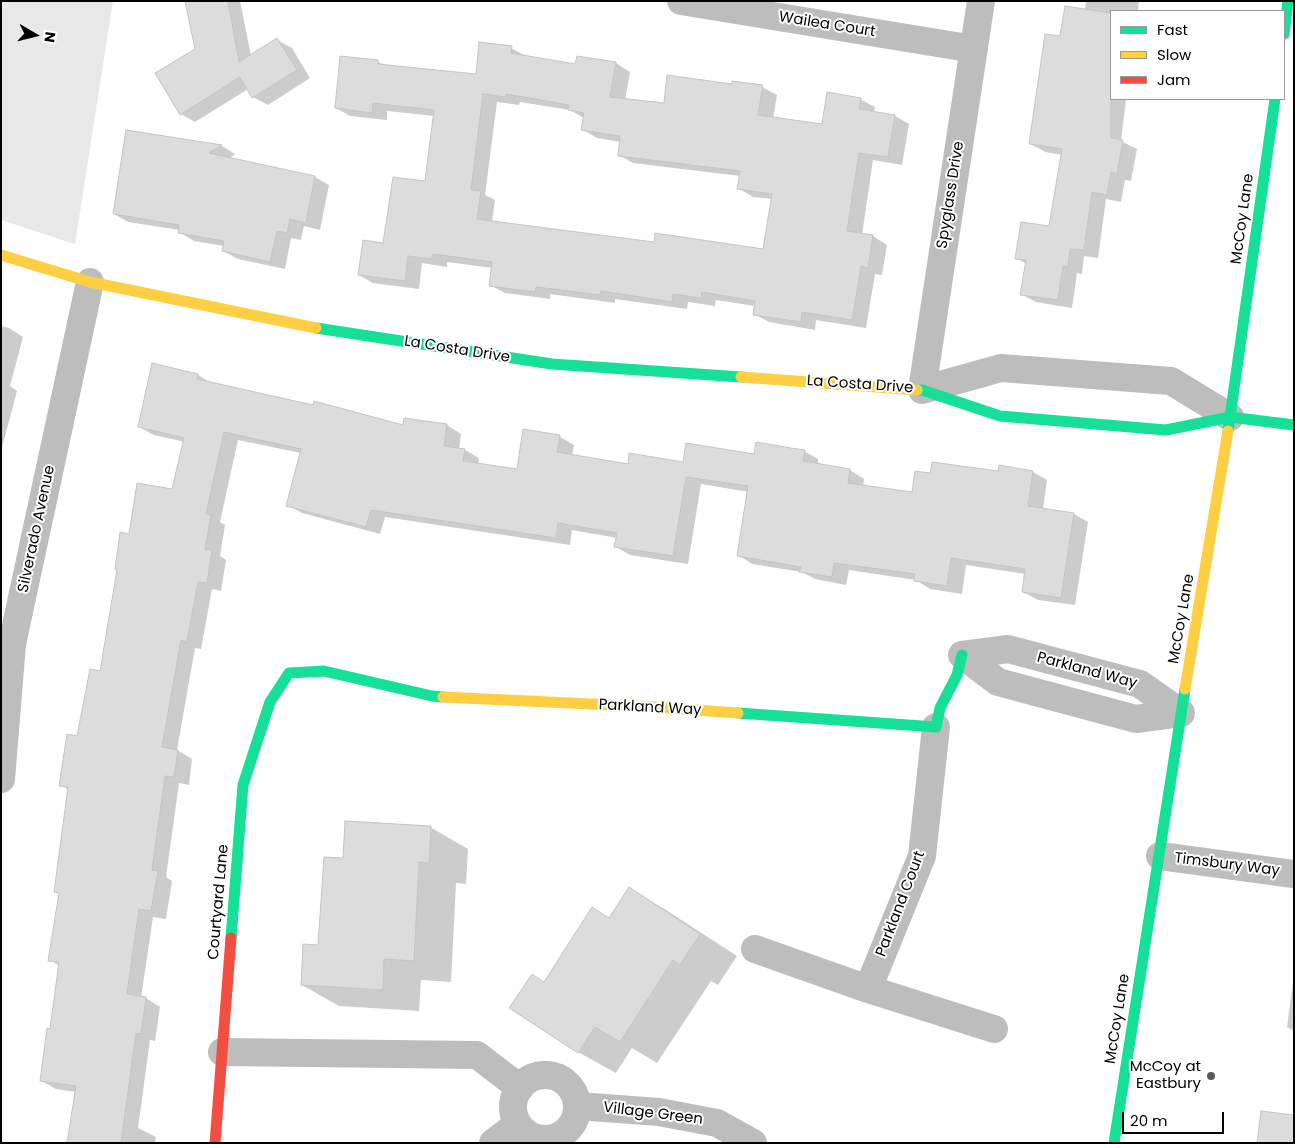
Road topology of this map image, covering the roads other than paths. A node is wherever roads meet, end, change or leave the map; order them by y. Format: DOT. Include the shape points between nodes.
graph roads {
  1 [pos="681,1"];
  2 [pos="981,1"];
  3 [pos="1288,1"];
  4 [pos="1285,26"];
  5 [pos="974,49"];
  6 [pos="1275,100"];
  7 [pos="1,256"];
  8 [pos="90,282"];
  9 [pos="922,390"];
  10 [pos="1230,417"];
  11 [pos="1294,425"];
  12 [pos="7,643"];
  13 [pos="962,655"];
  14 [pos="289,673"];
  15 [pos="1181,712"];
  16 [pos="936,727"];
  17 [pos="1,779"];
  18 [pos="1160,856"];
  19 [pos="1294,874"];
  20 [pos="755,949"];
  21 [pos="868,989"];
  22 [pos="994,1029"];
  23 [pos="222,1052"];
  24 [pos="520,1088"];
  25 [pos="577,1106"];
  26 [pos="518,1124"];
  27 [pos="215,1143"];
  28 [pos="493,1143"];
  29 [pos="753,1143"];
  30 [pos="1114,1143"];
  1 -- 5 [label="street, Wailea Court"];
  2 -- 5 [label="street, Spyglass Drive"];
  3 -- 4 [label="street"];
  5 -- 9 [label="street, Spyglass Drive"];
  6 -- 10 [label="street, McCoy Lane"];
  7 -- 8 [label="street, La Costa Drive"];
  8 -- 9 [label="street, La Costa Drive" via="331,331 552,364"];
  8 -- 12 [label="street, Silverado Avenue"];
  9 -- 10 [label="street, La Costa Drive" via="1000,416 1166,430"];
  9 -- 10 [label="street, La Costa Drive" via="1001,368 1171,381"];
  10 -- 11 [label="street"];
  10 -- 15 [label="street, McCoy Lane"];
  12 -- 17 [label="street, Silverado Avenue"];
  13 -- 15 [label="street" via="998,682 1136,720"];
  13 -- 16 [label="street" via="957,675 940,708"];
  14 -- 16 [label="street, Parkland Way" via="324,671 432,696 654,707"];
  14 -- 23 [label="street, Courtyard Lane" via="270,702 243,785"];
  15 -- 18 [label="street, McCoy Lane"];
  16 -- 21 [label="street, Parkland Court" via="922,856"];
  18 -- 19 [label="street, Timsbury Way"];
  18 -- 30 [label="street, McCoy Lane"];
  20 -- 21 [label="street"];
  21 -- 22 [label="street"];
  23 -- 24 [label="street" via="478,1055"];
  23 -- 27 [label="street, Courtyard Lane"];
  24 -- 25 [label="street" via="530,1079 552,1076 562,1080 573,1091"];
  24 -- 26 [label="street" via="515,1098 514,1113"];
  25 -- 26 [label="street" via="576,1118 560,1136 536,1138"];
  25 -- 29 [label="street, Village Green" via="659,1112 717,1123"];
  26 -- 28 [label="street"];
}
